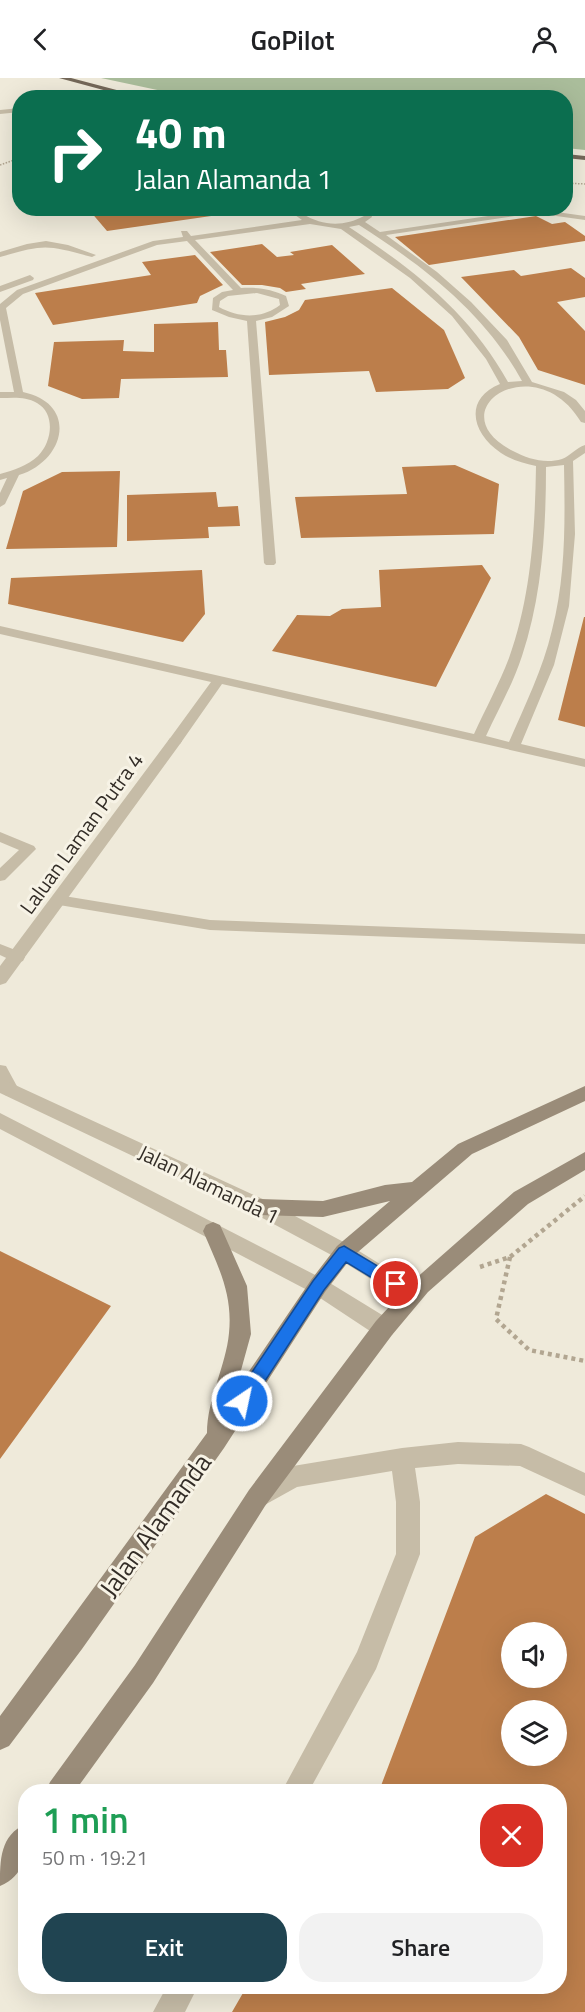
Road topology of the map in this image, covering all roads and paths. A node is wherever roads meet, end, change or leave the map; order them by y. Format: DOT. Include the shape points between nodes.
graph roads {
  1 [pos="62,78"];
  2 [pos="108,90"];
  3 [pos="280,216"];
  4 [pos="303,216"];
  5 [pos="368,216"];
  6 [pos="501,216"];
  7 [pos="308,222"];
  8 [pos="360,222"];
  9 [pos="342,226"];
  10 [pos="380,234"];
  11 [pos="186,235"];
  12 [pos="148,246"];
  13 [pos="103,251"];
  14 [pos="0,255"];
  15 [pos="92,255"];
  16 [pos="81,259"];
  17 [pos="39,274"];
  18 [pos="3,288"];
  19 [pos="239,291"];
  20 [pos="20,292"];
  21 [pos="251,318"];
  22 [pos="529,384"];
  23 [pos="505,385"];
  24 [pos="0,395"];
  25 [pos="19,395"];
  26 [pos="585,420"];
  27 [pos="585,448"];
  28 [pos="569,462"];
  29 [pos="541,464"];
  30 [pos="14,475"];
  31 [pos="0,477"];
  32 [pos="0,504"];
  33 [pos="270,563"];
  34 [pos="0,630"];
  35 [pos="219,680"];
  36 [pos="479,738"];
  37 [pos="175,741"];
  38 [pos="514,746"];
  39 [pos="585,763"];
  40 [pos="0,837"];
  41 [pos="0,876"];
  42 [pos="58,900"];
  43 [pos="585,939"];
  44 [pos="0,949"];
  45 [pos="17,957"];
  46 [pos="0,980"];
  47 [pos="0,1071"];
  48 [pos="5,1087"];
  49 [pos="585,1093"];
  50 [pos="0,1120"];
  51 [pos="585,1160"];
  52 [pos="416,1190"];
  53 [pos="585,1196"];
  54 [pos="260,1207"];
  55 [pos="213,1231"];
  56 [pos="344,1252"];
  57 [pos="510,1257"];
  58 [pos="477,1268"];
  59 [pos="318,1286"];
  60 [pos="413,1295"];
  61 [pos="384,1328"];
  62 [pos="585,1361"];
  63 [pos="216,1440"];
  64 [pos="402,1459"];
  65 [pos="585,1485"];
  66 [pos="257,1498"];
  67 [pos="0,1737"];
  68 [pos="64,1784"];
  69 [pos="299,1784"];
  70 [pos="18,1848"];
  71 [pos="0,1872"];
  72 [pos="179,1994"];
  73 [pos="168,2012"];
  1 -- 2 [label="main road"];
  3 -- 11 [label="lane"];
  4 -- 7 [label="lane"];
  5 -- 8 [label="lane"];
  6 -- 10 [label="lane"];
  7 -- 9 [label="lane"];
  7 -- 11 [label="lane"];
  8 -- 9 [label="lane"];
  8 -- 10 [label="lane"];
  9 -- 23 [label="lane" via="447,304 480,342"];
  10 -- 22 [label="lane" via="467,301 501,339"];
  11 -- 12 [label="lane"];
  11 -- 12 [label="lane" via="136,240"];
  11 -- 19 [label="lane"];
  12 -- 20 [label="lane"];
  13 -- 15 [label="lane"];
  14 -- 15 [label="lane" via="49,242"];
  15 -- 16 [label="lane"];
  17 -- 18 [label="lane"];
  18 -- 20 [label="lane"];
  19 -- 21 [label="lane" via="216,300 215,308 234,317"];
  19 -- 21 [label="lane" via="257,290 283,298 285,306 279,312"];
  20 -- 25 [label="lane" via="2,307"];
  21 -- 33 [label="lane"];
  22 -- 23 [label="lane"];
  22 -- 26 [label="lane" via="563,395 575,403"];
  23 -- 29 [label="lane" via="493,391 480,406 485,435 504,452"];
  24 -- 25 [label="lane"];
  25 -- 30 [label="lane" via="47,407 56,422 50,451"];
  27 -- 28 [label="lane"];
  28 -- 29 [label="lane"];
  28 -- 38 [label="lane" via="567,581 553,652"];
  29 -- 36 [label="lane" via="541,511 533,587 519,648"];
  30 -- 31 [label="lane"];
  30 -- 32 [label="lane"];
  34 -- 35 [label="lane"];
  35 -- 36 [label="lane"];
  35 -- 37 [label="lane"];
  36 -- 38 [label="lane"];
  37 -- 42 [label="street, Laluan Laman Putra 4"];
  38 -- 39 [label="lane"];
  40 -- 41 [label="lane" via="29,849"];
  42 -- 43 [label="lane" via="210,925"];
  42 -- 45 [label="street, Laluan Laman Putra 4"];
  44 -- 45 [label="lane"];
  45 -- 46 [label="street, Laluan Laman Putra 4"];
  47 -- 48 [label="lane"];
  48 -- 54 [label="street, Jalan Alamanda 1"];
  49 -- 52 [label="street, Jalan Alamanda" via="465,1149"];
  50 -- 55 [label="street, Jalan Alamanda 1"];
  51 -- 60 [label="street" via="521,1198"];
  52 -- 54 [label="street" via="385,1193 323,1209"];
  52 -- 56 [label="street, Jalan Alamanda"];
  53 -- 57 [label="path"];
  54 -- 56 [label="street, Jalan Alamanda 1"];
  55 -- 59 [label="street, Jalan Alamanda 1"];
  55 -- 63 [label="street" via="237,1286 240,1335"];
  56 -- 59 [label="street, Jalan Alamanda"];
  56 -- 60 [label="street, Jalan Alamanda 1"];
  57 -- 58 [label="path"];
  57 -- 62 [label="path" via="496,1319 529,1350"];
  59 -- 61 [label="street, Jalan Alamanda 1"];
  59 -- 63 [label="street, Jalan Alamanda"];
  60 -- 61 [label="street"];
  61 -- 66 [label="street"];
  63 -- 67 [label="street, Jalan Alamanda"];
  64 -- 65 [label="street" via="458,1453 521,1455"];
  64 -- 66 [label="street" via="293,1478"];
  64 -- 69 [label="street" via="408,1502 408,1554 367,1660"];
  66 -- 68 [label="street" via="144,1674"];
  70 -- 71 [label="street"];
  72 -- 73 [label="street"];
}
